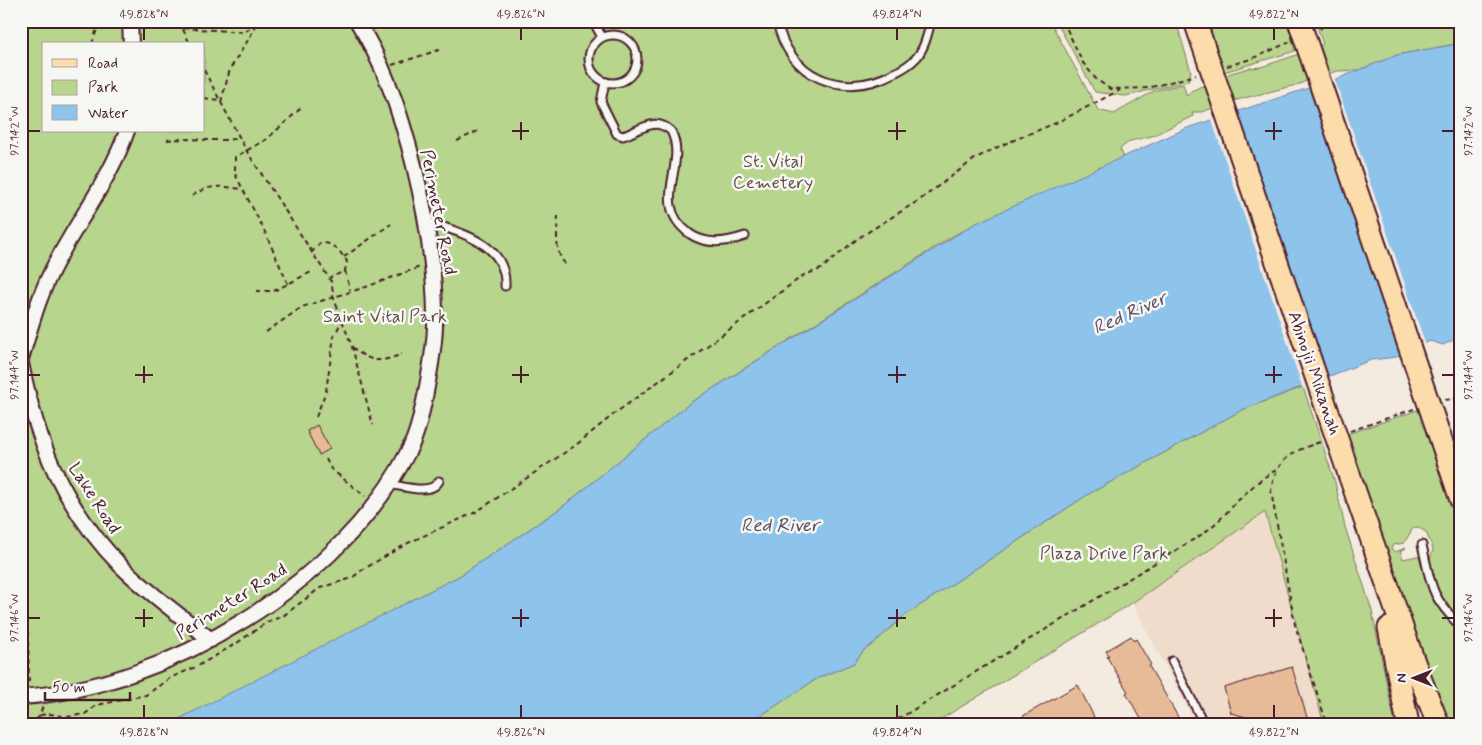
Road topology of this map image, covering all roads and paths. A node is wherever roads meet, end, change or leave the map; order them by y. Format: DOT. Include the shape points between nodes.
graph roads {
  1 [pos="96,21"];
  2 [pos="130,21"];
  3 [pos="179,21"];
  4 [pos="357,21"];
  5 [pos="593,21"];
  6 [pos="777,21"];
  7 [pos="931,21"];
  8 [pos="1063,21"];
  9 [pos="1195,21"];
  10 [pos="1328,21"];
  11 [pos="182,28"];
  12 [pos="1303,31"];
  13 [pos="602,37"];
  14 [pos="93,42"];
  15 [pos="131,42"];
  16 [pos="189,42"];
  17 [pos="442,49"];
  18 [pos="1225,66"];
  19 [pos="381,68"];
  20 [pos="205,72"];
  21 [pos="1198,74"];
  22 [pos="605,82"];
  23 [pos="1120,90"];
  24 [pos="205,98"];
  25 [pos="219,100"];
  26 [pos="220,103"];
  27 [pos="302,108"];
  28 [pos="480,130"];
  29 [pos="127,132"];
  30 [pos="239,138"];
  31 [pos="167,140"];
  32 [pos="457,141"];
  33 [pos="246,150"];
  34 [pos="242,190"];
  35 [pos="192,196"];
  36 [pos="558,216"];
  37 [pos="425,221"];
  38 [pos="390,224"];
  39 [pos="745,236"];
  40 [pos="311,253"];
  41 [pos="344,257"];
  42 [pos="432,263"];
  43 [pos="567,266"];
  44 [pos="345,271"];
  45 [pos="311,272"];
  46 [pos="328,278"];
  47 [pos="288,284"];
  48 [pos="505,286"];
  49 [pos="256,291"];
  50 [pos="350,292"];
  51 [pos="334,296"];
  52 [pos="343,319"];
  53 [pos="266,332"];
  54 [pos="352,346"];
  55 [pos="402,354"];
  56 [pos="21,359"];
  57 [pos="21,363"];
  58 [pos="1461,398"];
  59 [pos="1444,400"];
  60 [pos="1419,407"];
  61 [pos="316,417"];
  62 [pos="373,425"];
  63 [pos="1348,432"];
  64 [pos="1321,442"];
  65 [pos="326,459"];
  66 [pos="1276,470"];
  67 [pos="440,481"];
  68 [pos="389,484"];
  69 [pos="1461,500"];
  70 [pos="375,504"];
  71 [pos="1360,504"];
  72 [pos="1422,545"];
  73 [pos="21,606"];
  74 [pos="22,610"];
  75 [pos="1461,626"];
  76 [pos="211,640"];
  77 [pos="1172,661"];
  78 [pos="48,694"];
  79 [pos="25,697"];
  80 [pos="40,715"];
  81 [pos="29,724"];
  82 [pos="890,724"];
  83 [pos="1204,724"];
  84 [pos="1327,724"];
  85 [pos="1408,724"];
  86 [pos="1438,724"];
  1 -- 14 [label="path"];
  2 -- 15 [label="street"];
  3 -- 11 [label="path"];
  4 -- 19 [label="street, Perimeter Road"];
  5 -- 13 [label="lane"];
  6 -- 7 [label="lane" via="784,45 804,68 817,78 851,85 870,84 904,68 917,56"];
  8 -- 23 [label="path" via="1083,63 1096,79 1110,90"];
  9 -- 71 [label="main road, Abinojii Mikanah, bridge"];
  10 -- 12 [label="path" via="1322,28"];
  11 -- 16 [label="path"];
  11 -- 26 [label="path" via="244,32 255,25 230,69"];
  12 -- 18 [label="path" via="1251,58"];
  12 -- 69 [label="main road, bridge"];
  13 -- 22 [label="lane" via="591,49 589,64 597,78"];
  13 -- 22 [label="lane" via="626,38 638,58 634,73 628,79 612,84"];
  17 -- 19 [label="path"];
  19 -- 37 [label="street, Perimeter Road" via="415,173"];
  20 -- 25 [label="path"];
  21 -- 23 [label="path" via="1148,88"];
  22 -- 39 [label="lane" via="601,102 617,134 623,136 657,123 671,131 677,147 670,187 671,208 687,232 699,239 717,242"];
  23 -- 80 [label="path" via="976,158 928,194 857,239 822,269 804,275 576,445 476,512 408,543 352,578 320,588 283,616 267,622 146,695 97,705 85,714 67,717"];
  24 -- 25 [label="path"];
  25 -- 26 [label="path"];
  26 -- 30 [label="path"];
  27 -- 33 [label="path" via="267,139"];
  28 -- 32 [label="path"];
  29 -- 56 [label="street" via="111,170 57,259 39,297"];
  30 -- 31 [label="path" via="226,141"];
  30 -- 33 [label="path"];
  33 -- 34 [label="path" via="235,157 235,174"];
  33 -- 40 [label="path"];
  34 -- 35 [label="path" via="218,185 203,188"];
  34 -- 47 [label="path"];
  36 -- 43 [label="path" via="557,241 561,260"];
  37 -- 42 [label="street, Perimeter Road"];
  37 -- 48 [label="lane" via="484,242 502,266"];
  38 -- 41 [label="path"];
  40 -- 41 [label="path" via="320,243 326,243 334,245"];
  40 -- 46 [label="path"];
  41 -- 44 [label="path" via="347,261"];
  42 -- 50 [label="path"];
  42 -- 68 [label="street, Perimeter Road" via="435,326 431,368 410,449"];
  44 -- 46 [label="path"];
  44 -- 50 [label="path"];
  45 -- 47 [label="path"];
  46 -- 51 [label="path"];
  47 -- 49 [label="path" via="274,290"];
  50 -- 51 [label="path"];
  51 -- 52 [label="path"];
  51 -- 53 [label="path" via="302,308"];
  52 -- 54 [label="path"];
  52 -- 61 [label="path" via="334,336 326,391"];
  54 -- 55 [label="path" via="380,362"];
  54 -- 62 [label="path"];
  57 -- 76 [label="street, Lake Road" via="43,449 92,534 121,566"];
  58 -- 59 [label="path"];
  60 -- 63 [label="path"];
  64 -- 66 [label="path" via="1296,451"];
  65 -- 70 [label="path" via="331,469"];
  66 -- 82 [label="path" via="1252,485 1214,526 1201,535"];
  66 -- 84 [label="path" via="1272,501 1295,626"];
  67 -- 68 [label="lane" via="429,489"];
  68 -- 70 [label="street, Perimeter Road"];
  70 -- 76 [label="street, Perimeter Road" via="300,581"];
  71 -- 85 [label="main road" via="1399,668"];
  71 -- 86 [label="main road, Abinojii Mikanah"];
  72 -- 75 [label="lane" via="1431,589 1442,607"];
  73 -- 74 [label="path"];
  74 -- 79 [label="path" via="28,634"];
  76 -- 78 [label="street, Perimeter Road" via="172,659 119,678"];
  77 -- 83 [label="lane"];
  78 -- 79 [label="street, Perimeter Road"];
  78 -- 80 [label="path"];
  80 -- 81 [label="path"];
}
